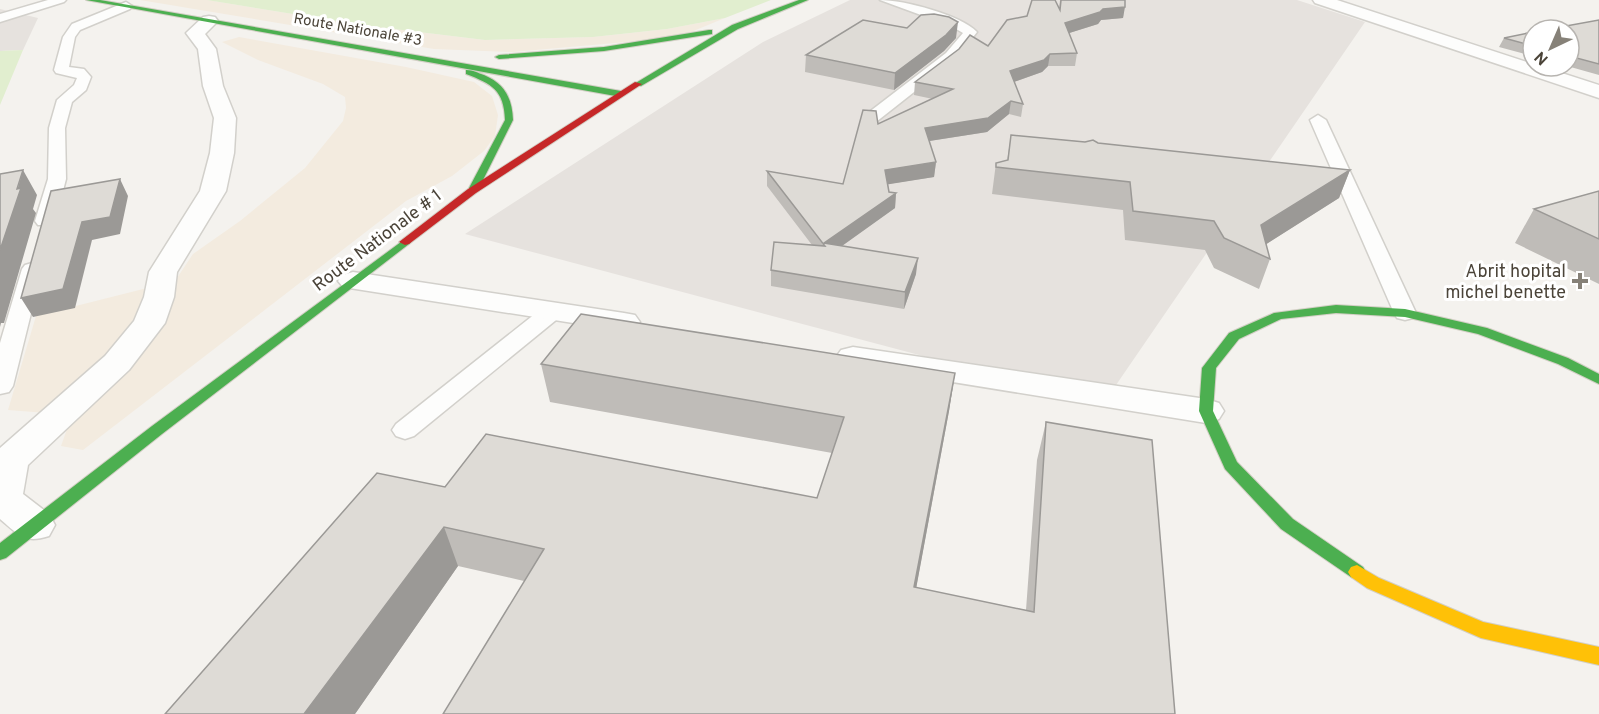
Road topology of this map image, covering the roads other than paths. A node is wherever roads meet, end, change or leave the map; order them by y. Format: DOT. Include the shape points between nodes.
graph roads {
  1 [pos="60,0"];
  2 [pos="90,0"];
  3 [pos="805,0"];
  4 [pos="886,0"];
  5 [pos="1321,0"];
  6 [pos="126,6"];
  7 [pos="0,18"];
  8 [pos="209,21"];
  9 [pos="735,27"];
  10 [pos="437,60"];
  11 [pos="1599,92"];
  12 [pos="621,94"];
  13 [pos="870,119"];
  14 [pos="1318,120"];
  15 [pos="472,191"];
  16 [pos="352,281"];
  17 [pos="553,311"];
  18 [pos="1405,313"];
  19 [pos="658,328"];
  20 [pos="821,352"];
  21 [pos="1599,380"];
  22 [pos="0,386"];
  23 [pos="1206,411"];
  24 [pos="405,430"];
  25 [pos="35,525"];
  26 [pos="0,553"];
  27 [pos="1598,659"];
  1 -- 7 [label="lane"];
  2 -- 6 [label="main road, Route Nationale #3"];
  3 -- 9 [label="main road, Route Nationale # 1"];
  4 -- 13 [label="lane" via="971,32 951,56"];
  5 -- 11 [label="street"];
  6 -- 8 [label="main road, Route Nationale #3"];
  6 -- 22 [label="lane" via="76,27 69,37 62,70 79,72 84,77 81,87 66,100 57,128 57,179"];
  8 -- 10 [label="main road, Route Nationale #3"];
  8 -- 25 [label="street" via="195,33 207,49 213,86 225,118 213,191 163,272 149,323 117,363 10,460 2,499"];
  9 -- 10 [label="main road" via="590,52"];
  9 -- 12 [label="main road, Route Nationale # 1"];
  10 -- 12 [label="main road, Route Nationale #3"];
  10 -- 15 [label="main road" via="482,77 507,96 509,120"];
  12 -- 15 [label="main road, Route Nationale # 1"];
  14 -- 18 [label="lane"];
  15 -- 16 [label="main road, Route Nationale # 1"];
  16 -- 17 [label="street"];
  16 -- 25 [label="main road, Route Nationale # 1"];
  17 -- 19 [label="street"];
  17 -- 24 [label="lane"];
  18 -- 21 [label="main road" via="1482,331 1563,361"];
  18 -- 23 [label="main road" via="1336,309 1278,316 1234,336 1209,368"];
  20 -- 23 [label="street"];
  23 -- 27 [label="main road" via="1231,465 1287,524 1373,583 1481,630"];
  25 -- 26 [label="main road, Route Nationale # 1"];
}
